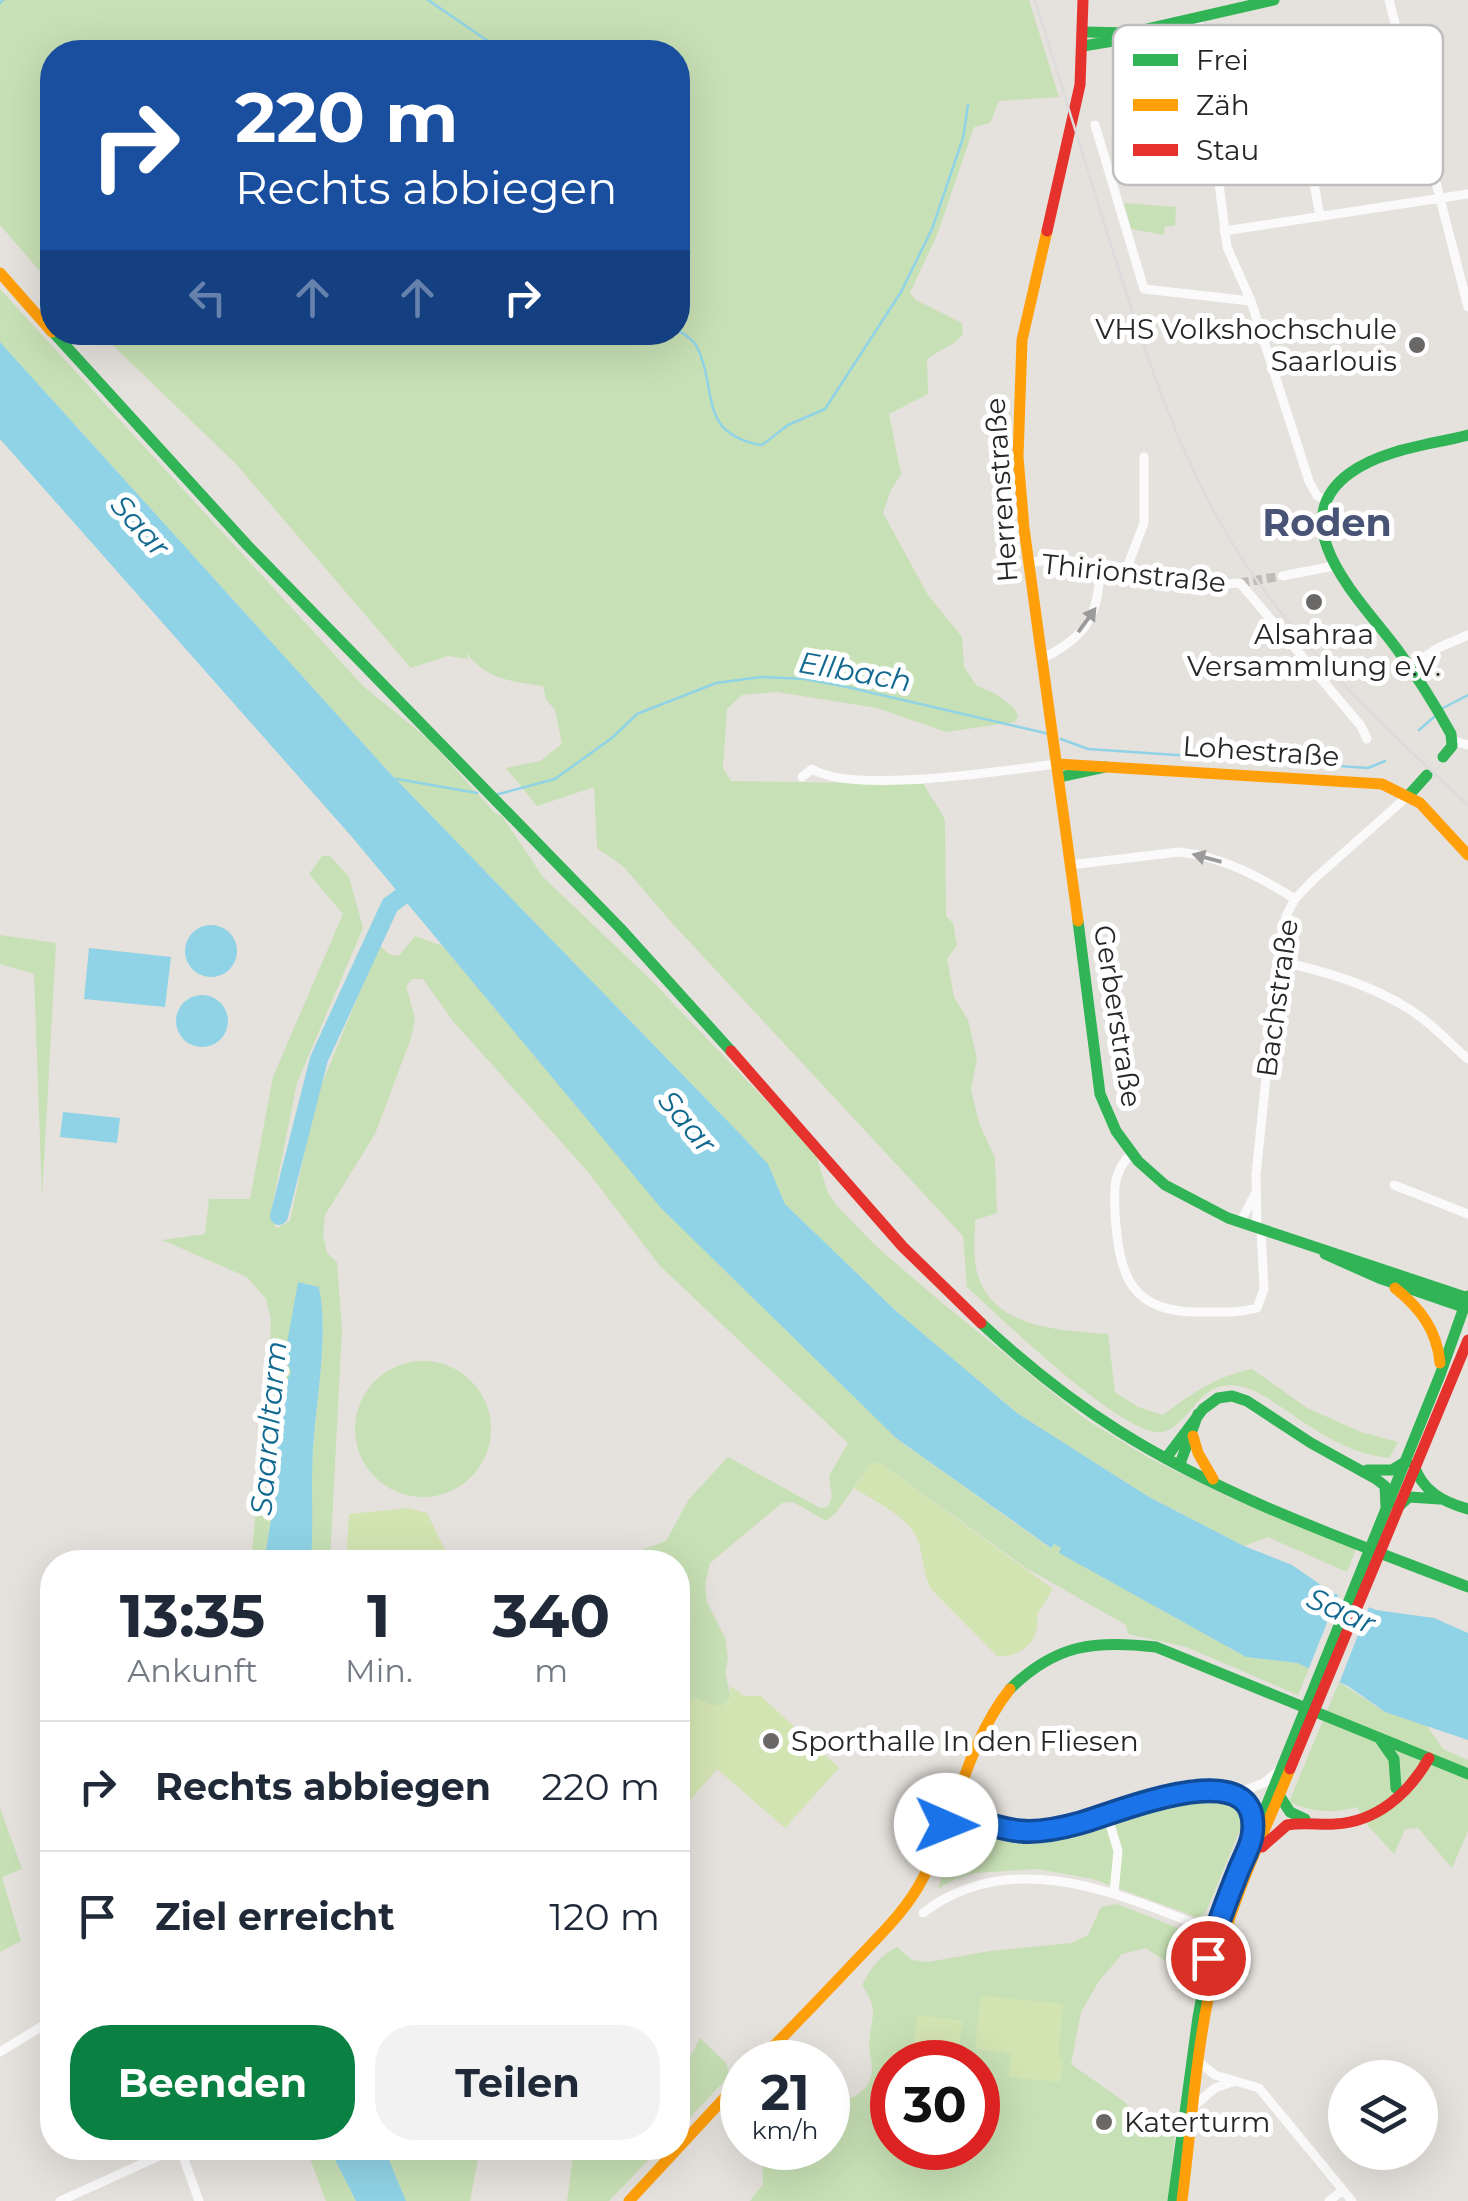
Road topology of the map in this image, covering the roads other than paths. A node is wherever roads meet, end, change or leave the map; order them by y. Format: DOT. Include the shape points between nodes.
graph roads {
  1 [pos="1084,0"];
  2 [pos="1274,0"];
  3 [pos="1389,0"];
  4 [pos="1198,17"];
  5 [pos="1164,25"];
  6 [pos="1199,25"];
  7 [pos="1396,25"];
  8 [pos="1113,35"];
  9 [pos="1083,39"];
  10 [pos="1095,125"];
  11 [pos="1218,185"];
  12 [pos="1315,185"];
  13 [pos="1438,185"];
  14 [pos="1468,194"];
  15 [pos="1442,199"];
  16 [pos="1320,217"];
  17 [pos="1224,231"];
  18 [pos="0,273"];
  19 [pos="1251,302"];
  20 [pos="1468,307"];
  21 [pos="40,318"];
  22 [pos="64,345"];
  23 [pos="1468,435"];
  24 [pos="1144,456"];
  25 [pos="1326,500"];
  26 [pos="1028,562"];
  27 [pos="1101,564"];
  28 [pos="1334,566"];
  29 [pos="1126,570"];
  30 [pos="1282,576"];
  31 [pos="1468,636"];
  32 [pos="1042,659"];
  33 [pos="1410,666"];
  34 [pos="1053,728"];
  35 [pos="1367,739"];
  36 [pos="1453,741"];
  37 [pos="1468,745"];
  38 [pos="1443,757"];
  39 [pos="1059,770"];
  40 [pos="1428,775"];
  41 [pos="802,777"];
  42 [pos="1410,794"];
  43 [pos="1468,855"];
  44 [pos="1070,864"];
  45 [pos="1295,899"];
  46 [pos="1278,961"];
  47 [pos="1468,1060"];
  48 [pos="1130,1155"];
  49 [pos="1394,1185"];
  50 [pos="1255,1194"];
  51 [pos="1468,1214"];
  52 [pos="1241,1221"];
  53 [pos="1259,1228"];
  54 [pos="1318,1248"];
  55 [pos="1379,1278"];
  56 [pos="1448,1298"];
  57 [pos="1467,1302"];
  58 [pos="1468,1340"];
  59 [pos="1440,1376"];
  60 [pos="1201,1409"];
  61 [pos="1193,1435"];
  62 [pos="1166,1458"];
  63 [pos="1410,1463"];
  64 [pos="1180,1464"];
  65 [pos="1366,1470"];
  66 [pos="1214,1480"];
  67 [pos="1444,1500"];
  68 [pos="1390,1510"];
  69 [pos="1465,1510"];
  70 [pos="1468,1587"];
  71 [pos="1303,1725"];
  72 [pos="1377,1736"];
  73 [pos="1414,1752"];
  74 [pos="1429,1758"];
  75 [pos="1278,1771"];
  76 [pos="1468,1774"];
  77 [pos="1396,1788"];
  78 [pos="1225,1793"];
  79 [pos="1279,1795"];
  80 [pos="1391,1802"];
  81 [pos="1107,1814"];
  82 [pos="949,1815"];
  83 [pos="1319,1823"];
  84 [pos="996,1826"];
  85 [pos="1252,1837"];
  86 [pos="1250,1862"];
  87 [pos="1114,1892"];
  88 [pos="923,1913"];
  89 [pos="1190,1922"];
  90 [pos="40,2027"];
  91 [pos="779,2040"];
  92 [pos="0,2052"];
  93 [pos="1200,2062"];
  94 [pos="1235,2082"];
  95 [pos="720,2102"];
  96 [pos="1193,2107"];
  97 [pos="690,2135"];
  98 [pos="152,2160"];
  99 [pos="184,2160"];
  100 [pos="667,2160"];
  101 [pos="1342,2190"];
  102 [pos="60,2201"];
  103 [pos="199,2201"];
  104 [pos="629,2201"];
  105 [pos="1173,2201"];
  106 [pos="1182,2201"];
  107 [pos="1330,2201"];
  108 [pos="1352,2201"];
  1 -- 9 [label="street, Herrenstraße"];
  2 -- 4 [label="street"];
  3 -- 7 [label="street"];
  4 -- 5 [label="street"];
  4 -- 6 [label="street"];
  8 -- 9 [label="street"];
  9 -- 26 [label="street, Herrenstraße" via="1080,86 1020,363 1018,457"];
  10 -- 19 [label="street" via="1144,289"];
  11 -- 17 [label="street"];
  12 -- 16 [label="street"];
  13 -- 15 [label="street"];
  14 -- 15 [label="street"];
  15 -- 16 [label="street"];
  15 -- 20 [label="street"];
  16 -- 17 [label="street"];
  17 -- 19 [label="street"];
  18 -- 21 [label="street"];
  19 -- 25 [label="street" via="1309,481"];
  22 -- 62 [label="street" via="646,956 939,1288 1042,1377"];
  23 -- 25 [label="street" via="1362,466"];
  24 -- 29 [label="street" via="1144,523"];
  25 -- 28 [label="street" via="1323,526"];
  26 -- 27 [label="street, Thirionstraße"];
  26 -- 32 [label="street, Herrenstraße"];
  27 -- 29 [label="street, Thirionstraße"];
  32 -- 27 [label="street, one-way" via="1092,619"];
  28 -- 30 [label="street"];
  28 -- 33 [label="street"];
  29 -- 35 [label="street, Thirionstraße" via="1191,583 1240,583"];
  31 -- 33 [label="street"];
  32 -- 34 [label="street, Herrenstraße"];
  33 -- 36 [label="street"];
  34 -- 39 [label="street, Gerberstraße"];
  36 -- 37 [label="street"];
  36 -- 38 [label="street"];
  39 -- 41 [label="street" via="923,780 830,777 812,770"];
  39 -- 42 [label="street, Lohestraße" via="1094,764 1382,784"];
  39 -- 44 [label="street, Gerberstraße"];
  40 -- 42 [label="street"];
  42 -- 43 [label="street"];
  42 -- 45 [label="street, Bachstraße"];
  45 -- 44 [label="street, one-way" via="1195,854"];
  44 -- 48 [label="street, Gerberstraße" via="1100,1094"];
  45 -- 46 [label="street, Bachstraße"];
  46 -- 47 [label="street" via="1384,995 1412,1010"];
  46 -- 50 [label="street, Bachstraße"];
  48 -- 52 [label="street, Gerberstraße" via="1171,1191"];
  48 -- 53 [label="street, Bachstraße" via="1115,1182 1118,1248 1130,1284 1149,1302 1176,1313 1256,1308 1264,1289"];
  49 -- 51 [label="street"];
  50 -- 52 [label="street, Bachstraße"];
  50 -- 53 [label="street, Bachstraße"];
  52 -- 53 [label="street, Gerberstraße"];
  53 -- 54 [label="street, Gerberstraße"];
  54 -- 55 [label="street"];
  54 -- 56 [label="street"];
  55 -- 56 [label="street"];
  55 -- 59 [label="street" via="1406,1296 1434,1330"];
  56 -- 57 [label="street"];
  57 -- 59 [label="street"];
  58 -- 63 [label="street"];
  59 -- 63 [label="street"];
  60 -- 61 [label="street"];
  60 -- 62 [label="street"];
  60 -- 65 [label="street" via="1220,1398 1249,1400 1314,1445"];
  61 -- 64 [label="street"];
  61 -- 66 [label="street"];
  62 -- 64 [label="street"];
  63 -- 65 [label="street"];
  63 -- 67 [label="street" via="1417,1480"];
  63 -- 68 [label="street"];
  64 -- 66 [label="street"];
  65 -- 68 [label="street" via="1385,1486"];
  66 -- 70 [label="street"];
  67 -- 68 [label="street" via="1409,1497"];
  67 -- 69 [label="street"];
  68 -- 71 [label="street"];
  71 -- 75 [label="street"];
  71 -- 79 [label="street"];
  72 -- 73 [label="street"];
  72 -- 77 [label="street" via="1394,1760"];
  72 -- 82 [label="street" via="1156,1646 1096,1642 1055,1653 1005,1692 975,1742"];
  73 -- 74 [label="street"];
  73 -- 77 [label="street"];
  74 -- 76 [label="street"];
  74 -- 80 [label="street"];
  75 -- 78 [label="street" via="1253,1788"];
  75 -- 85 [label="street"];
  77 -- 80 [label="street"];
  78 -- 81 [label="street" via="1174,1793"];
  78 -- 85 [label="street" via="1248,1807"];
  79 -- 83 [label="street" via="1290,1812"];
  79 -- 86 [label="street"];
  80 -- 83 [label="street" via="1366,1818"];
  81 -- 84 [label="street" via="1050,1829"];
  81 -- 87 [label="street" via="1118,1850"];
  82 -- 84 [label="street"];
  82 -- 84 [label="street"];
  82 -- 91 [label="street" via="929,1867 894,1920"];
  83 -- 86 [label="street" via="1278,1828"];
  85 -- 105 [label="street" via="1213,1938"];
  86 -- 93 [label="street" via="1218,1957"];
  87 -- 88 [label="street" via="1062,1882 997,1881 960,1890"];
  87 -- 89 [label="street"];
  90 -- 92 [label="street"];
  93 -- 94 [label="street"];
  93 -- 96 [label="street"];
  94 -- 96 [label="street" via="1215,2088"];
  94 -- 101 [label="street" via="1264,2093"];
  95 -- 97 [label="street"];
  96 -- 106 [label="street"];
  98 -- 102 [label="street"];
  99 -- 103 [label="street"];
  100 -- 104 [label="street"];
  101 -- 107 [label="street"];
  101 -- 108 [label="street"];
}
